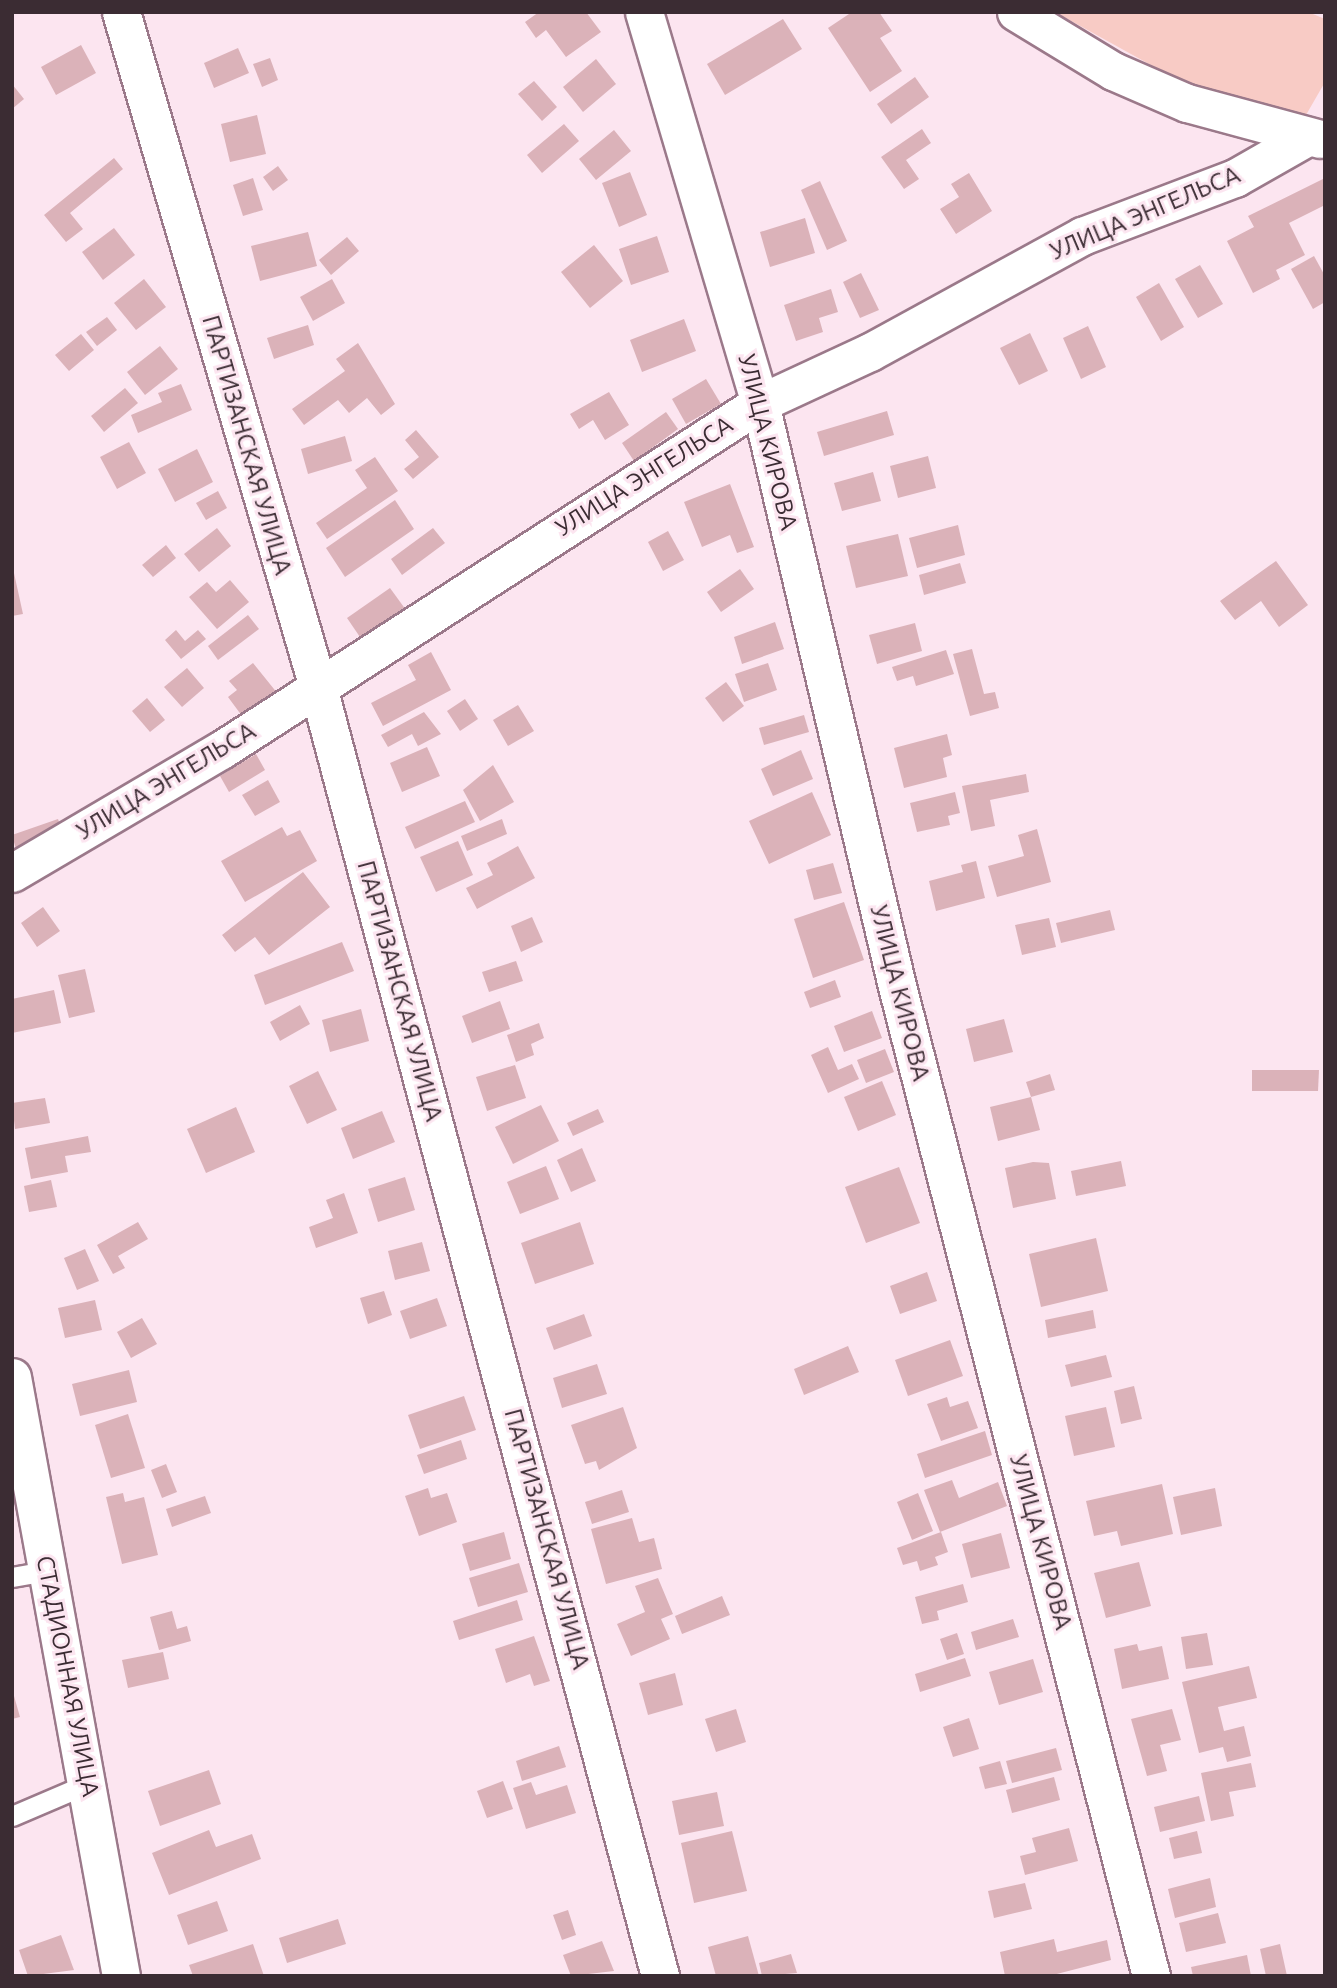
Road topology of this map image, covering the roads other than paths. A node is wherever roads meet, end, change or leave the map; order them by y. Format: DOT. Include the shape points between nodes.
graph roads {
  1 [pos="121,12"];
  2 [pos="644,12"];
  3 [pos="1016,12"];
  4 [pos="1316,138"];
  5 [pos="761,403"];
  6 [pos="318,687"];
  7 [pos="12,873"];
  8 [pos="12,1377"];
  9 [pos="30,1574"];
  10 [pos="89,1783"];
  11 [pos="12,1816"];
  12 [pos="121,1976"];
  13 [pos="660,1976"];
  14 [pos="1151,1976"];
  1 -- 6 [label="street, ПАРТИЗАНСКАЯ УЛИЦА"];
  2 -- 5 [label="street, УЛИЦА КИРОВА"];
  3 -- 4 [label="street" via="1113,71 1187,103"];
  4 -- 5 [label="street, УЛИЦА ЭНГЕЛЬСА" via="1235,178 1082,236 870,352"];
  5 -- 6 [label="street, УЛИЦА ЭНГЕЛЬСА"];
  5 -- 14 [label="street, УЛИЦА КИРОВА" via="897,986"];
  6 -- 7 [label="street, УЛИЦА ЭНГЕЛЬСА"];
  6 -- 13 [label="street, ПАРТИЗАНСКАЯ УЛИЦА"];
  8 -- 9 [label="street, СТАДИОННАЯ УЛИЦА"];
  9 -- 10 [label="street, СТАДИОННАЯ УЛИЦА"];
  10 -- 11 [label="lane"];
  10 -- 12 [label="street, СТАДИОННАЯ УЛИЦА"];
}
